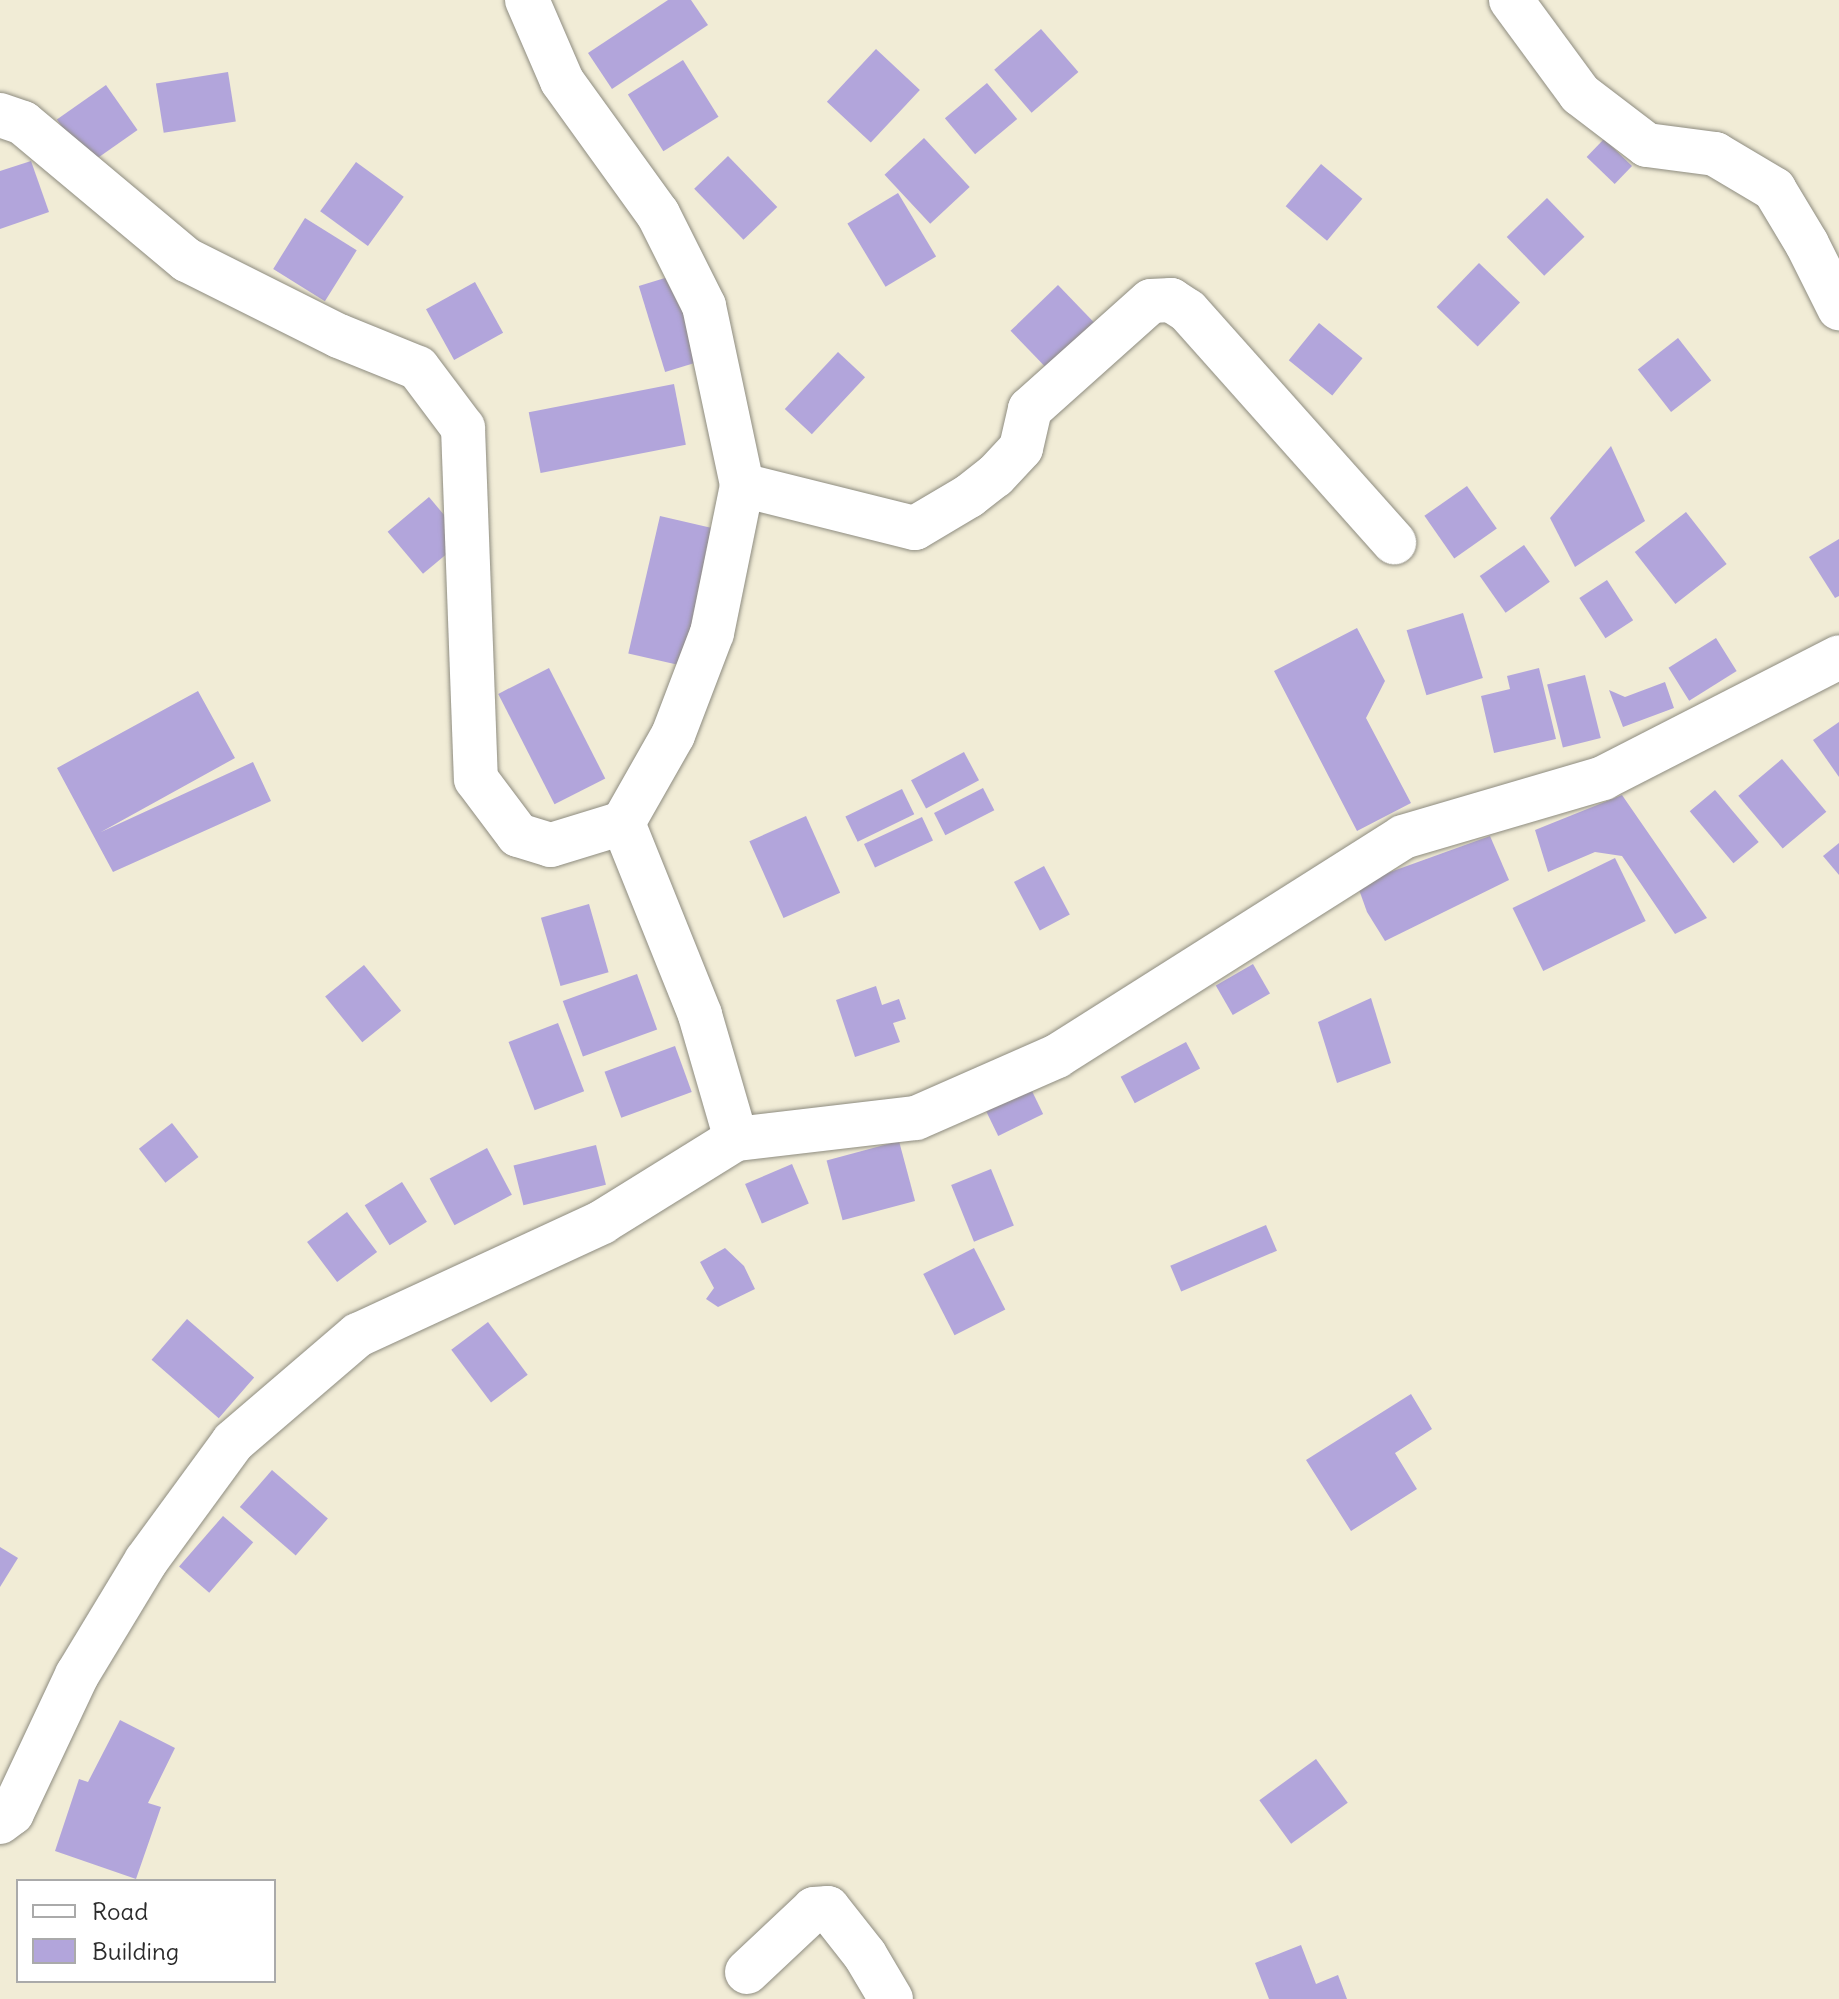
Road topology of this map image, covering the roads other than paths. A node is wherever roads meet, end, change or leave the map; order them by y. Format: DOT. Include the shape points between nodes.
graph roads {
  1 [pos="527,0"];
  2 [pos="1511,0"];
  3 [pos="0,115"];
  4 [pos="1839,308"];
  5 [pos="742,485"];
  6 [pos="1394,542"];
  7 [pos="1839,657"];
  8 [pos="623,823"];
  9 [pos="736,1139"];
  10 [pos="0,1822"];
  11 [pos="747,1972"];
  12 [pos="891,1999"];
  1 -- 5 [label="street" via="562,81 658,214 704,306"];
  2 -- 4 [label="street" via="1580,94 1647,145 1715,154 1774,189"];
  3 -- 8 [label="street" via="23,123 187,260 339,336 418,368 463,428 476,779 518,835 551,845"];
  5 -- 6 [label="street" via="915,528 995,476 1021,448 1030,409 1151,301 1171,300 1188,311"];
  5 -- 8 [label="street" via="712,633 673,735"];
  7 -- 9 [label="street" via="1603,778 1403,837 1057,1056 930,1112 916,1118"];
  8 -- 9 [label="street" via="700,1015"];
  9 -- 10 [label="street" via="602,1222 358,1335 233,1442 146,1561 77,1675 12,1813"];
  11 -- 12 [label="street" via="814,1909 828,1908"];
}
